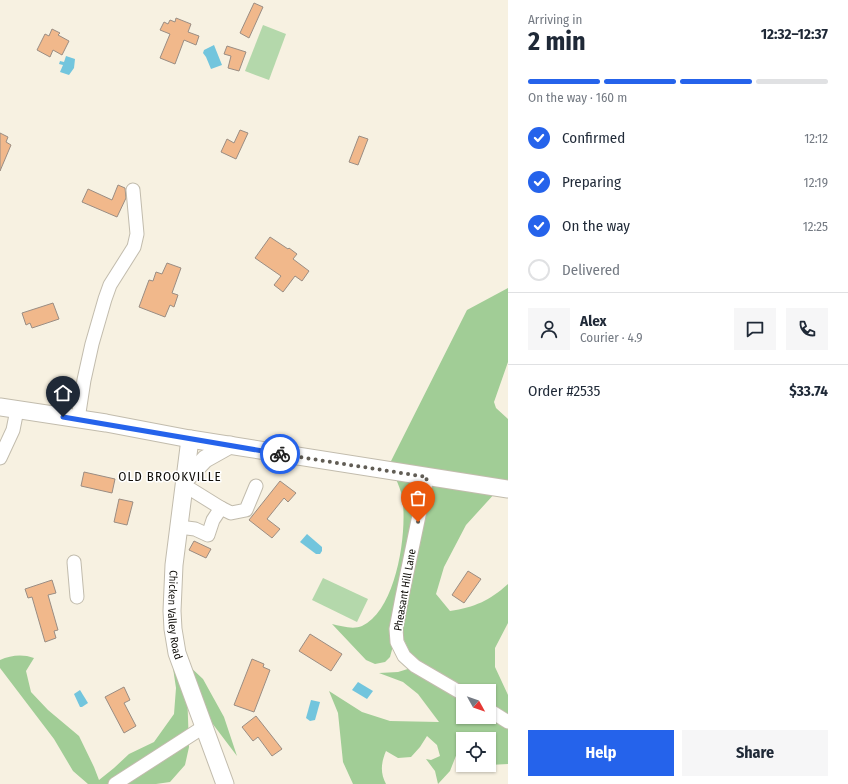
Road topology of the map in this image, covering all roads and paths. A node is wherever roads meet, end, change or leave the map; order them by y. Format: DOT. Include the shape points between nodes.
graph roads {
  1 [pos="133,190"];
  2 [pos="0,407"];
  3 [pos="17,410"];
  4 [pos="78,419"];
  5 [pos="190,439"];
  6 [pos="230,446"];
  7 [pos="0,458"];
  8 [pos="427,477"];
  9 [pos="185,483"];
  10 [pos="256,486"];
  11 [pos="508,489"];
  12 [pos="221,508"];
  13 [pos="179,527"];
  14 [pos="74,562"];
  15 [pos="77,597"];
  16 [pos="456,690"];
  17 [pos="496,714"];
  18 [pos="508,722"];
  19 [pos="205,726"];
  20 [pos="115,784"];
  21 [pos="225,784"];
  1 -- 4 [label="street" via="137,234 134,247 110,285 105,299 92,344"];
  2 -- 3 [label="main road"];
  3 -- 4 [label="main road"];
  3 -- 7 [label="street" via="13,430"];
  4 -- 5 [label="main road"];
  5 -- 6 [label="main road"];
  5 -- 9 [label="main road, Chicken Valley Road"];
  6 -- 8 [label="main road"];
  6 -- 9 [label="main road" via="205,459"];
  8 -- 11 [label="main road"];
  8 -- 16 [label="street, Pheasant Hill Lane" via="396,629 397,642 404,656 415,666"];
  9 -- 12 [label="street"];
  9 -- 13 [label="main road, Chicken Valley Road"];
  10 -- 12 [label="street" via="246,510 231,513"];
  12 -- 13 [label="street" via="213,520 208,535 195,529"];
  13 -- 19 [label="main road, Chicken Valley Road" via="173,580 173,629 177,653"];
  14 -- 15 [label="street"];
  17 -- 18 [label="street"];
  19 -- 20 [label="street"];
  19 -- 21 [label="main road, Chicken Valley Road"];
}
